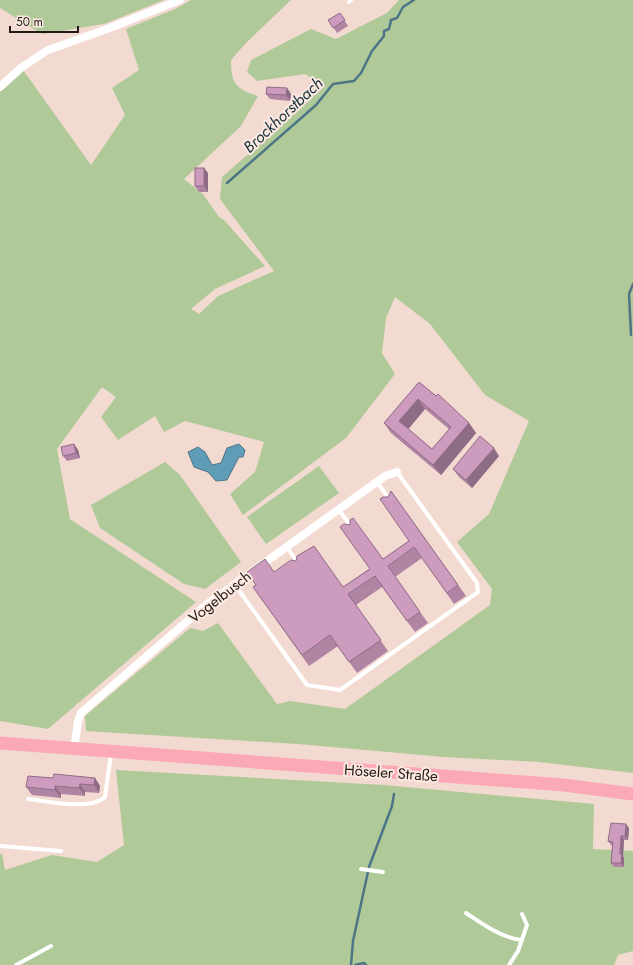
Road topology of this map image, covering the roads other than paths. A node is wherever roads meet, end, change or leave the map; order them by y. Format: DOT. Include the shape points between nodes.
graph roads {
  1 [pos="180,0"];
  2 [pos="0,87"];
  3 [pos="397,472"];
  4 [pos="377,482"];
  5 [pos="393,506"];
  6 [pos="339,510"];
  7 [pos="355,532"];
  8 [pos="286,547"];
  9 [pos="302,569"];
  10 [pos="235,585"];
  11 [pos="0,743"];
  12 [pos="74,750"];
  13 [pos="111,752"];
  14 [pos="633,794"];
  15 [pos="28,799"];
  16 [pos="0,846"];
  17 [pos="61,851"];
  18 [pos="361,869"];
  19 [pos="382,872"];
  20 [pos="466,913"];
  21 [pos="522,914"];
  22 [pos="521,940"];
  23 [pos="51,946"];
  24 [pos="16,965"];
  25 [pos="509,965"];
  1 -- 2 [label="street" via="48,50 22,67"];
  3 -- 4 [label="street, Vogelbusch"];
  3 -- 10 [label="lane" via="477,584 478,592 340,690 307,685"];
  4 -- 5 [label="lane"];
  4 -- 6 [label="street, Vogelbusch"];
  6 -- 7 [label="lane"];
  6 -- 8 [label="street, Vogelbusch"];
  8 -- 9 [label="lane"];
  8 -- 10 [label="street, Vogelbusch"];
  10 -- 12 [label="street, Vogelbusch" via="206,606 81,713"];
  11 -- 12 [label="main road, Höseler Straße"];
  12 -- 13 [label="main road, Höseler Straße"];
  13 -- 14 [label="main road, Höseler Straße" via="564,786"];
  13 -- 15 [label="lane" via="105,797 100,802 85,804"];
  16 -- 17 [label="lane"];
  18 -- 19 [label="lane"];
  20 -- 22 [label="lane" via="486,927"];
  21 -- 22 [label="lane" via="526,925"];
  22 -- 25 [label="lane" via="518,951"];
  23 -- 24 [label="lane"];
}
